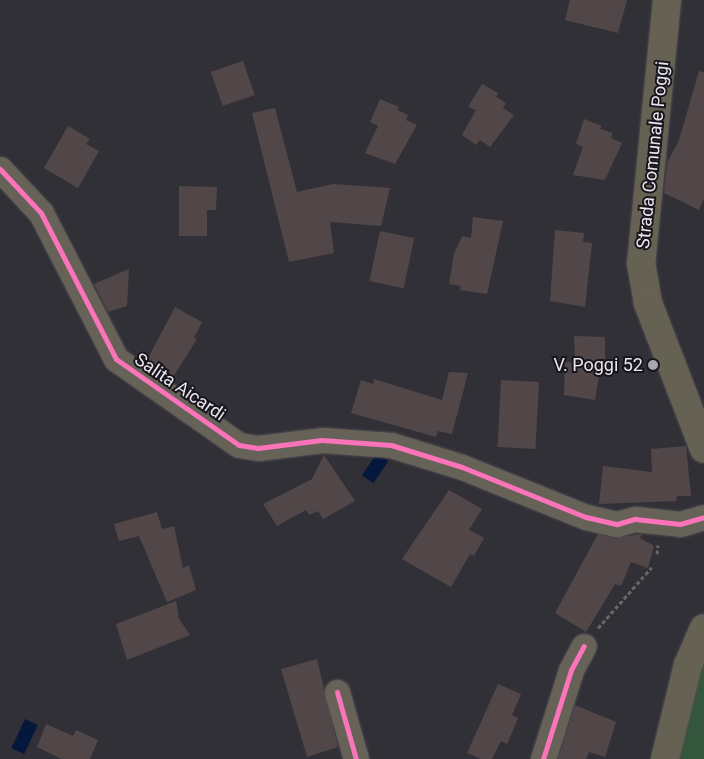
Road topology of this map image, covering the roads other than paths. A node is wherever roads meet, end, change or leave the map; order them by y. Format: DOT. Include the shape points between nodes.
graph roads {
  1 [pos="667,0"];
  2 [pos="0,169"];
  3 [pos="704,449"];
  4 [pos="704,517"];
  5 [pos="704,628"];
  6 [pos="584,646"];
  7 [pos="336,692"];
  8 [pos="356,759"];
  9 [pos="543,759"];
  10 [pos="665,759"];
  1 -- 3 [label="main road, Strada Comunale Poggi" via="642,263 648,303"];
  2 -- 4 [label="street, Salita Aicardi" via="41,213 116,359 239,445 258,448 322,440 382,444 462,467 594,519 617,524 635,519 680,524"];
  5 -- 10 [label="main road" via="688,665"];
  6 -- 9 [label="street" via="571,670"];
  7 -- 8 [label="street"];
}
